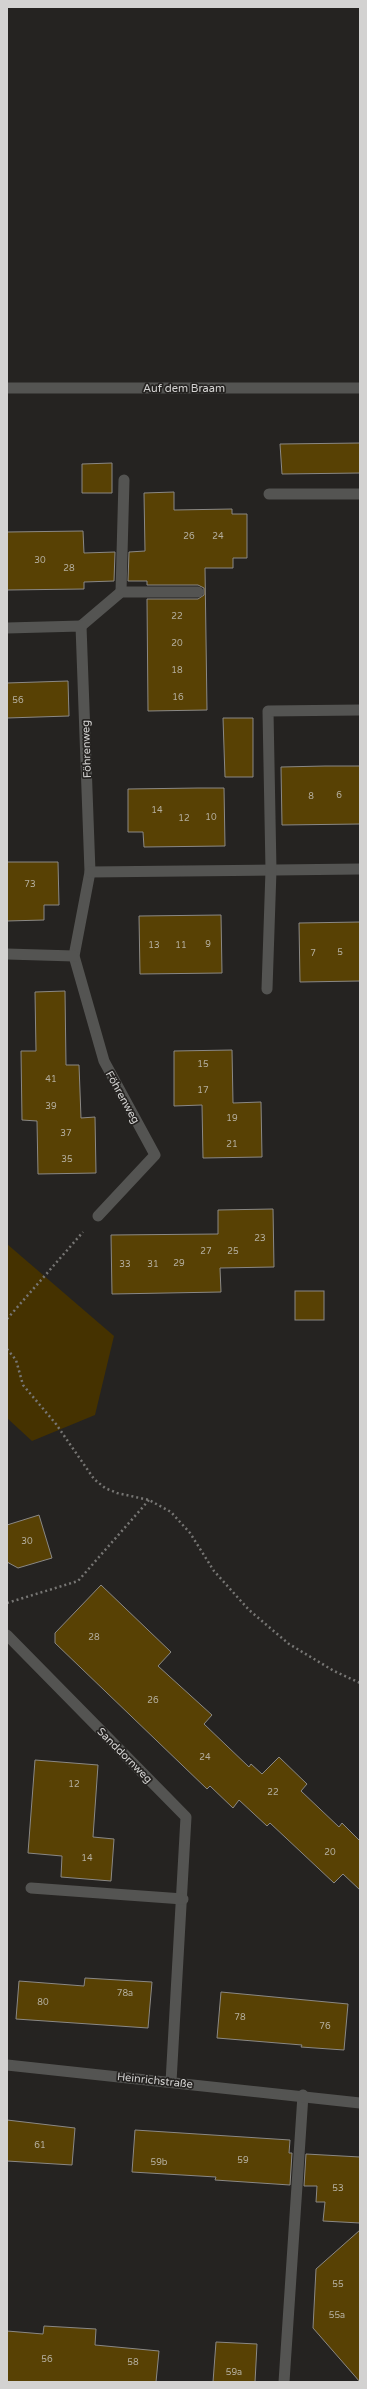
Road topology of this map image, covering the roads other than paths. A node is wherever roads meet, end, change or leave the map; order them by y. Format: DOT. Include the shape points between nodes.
graph roads {
  1 [pos="7,388"];
  2 [pos="360,388"];
  3 [pos="124,480"];
  4 [pos="269,494"];
  5 [pos="360,494"];
  6 [pos="121,592"];
  7 [pos="198,592"];
  8 [pos="81,626"];
  9 [pos="7,628"];
  10 [pos="360,710"];
  11 [pos="360,869"];
  12 [pos="271,870"];
  13 [pos="90,872"];
  14 [pos="7,954"];
  15 [pos="74,956"];
  16 [pos="268,989"];
  17 [pos="98,1216"];
  18 [pos="7,1635"];
  19 [pos="31,1888"];
  20 [pos="183,1899"];
  21 [pos="7,2065"];
  22 [pos="171,2082"];
  23 [pos="303,2095"];
  24 [pos="360,2103"];
  25 [pos="284,2382"];
  1 -- 2 [label="street, Auf dem Braam"];
  3 -- 6 [label="street"];
  4 -- 5 [label="street"];
  6 -- 7 [label="street"];
  6 -- 8 [label="street"];
  8 -- 9 [label="street"];
  8 -- 13 [label="street, Föhrenweg"];
  10 -- 12 [label="street" via="268,711"];
  11 -- 12 [label="street"];
  12 -- 13 [label="street"];
  12 -- 16 [label="street"];
  13 -- 15 [label="street, Föhrenweg"];
  14 -- 15 [label="street"];
  15 -- 17 [label="street, Föhrenweg" via="104,1062 155,1155"];
  18 -- 20 [label="street, Sanddornweg" via="186,1817"];
  19 -- 20 [label="street"];
  20 -- 22 [label="street, Sanddornweg"];
  21 -- 22 [label="street, Heinrichstraße"];
  22 -- 23 [label="street, Heinrichstraße"];
  23 -- 24 [label="street, Heinrichstraße"];
  23 -- 25 [label="street"];
}
